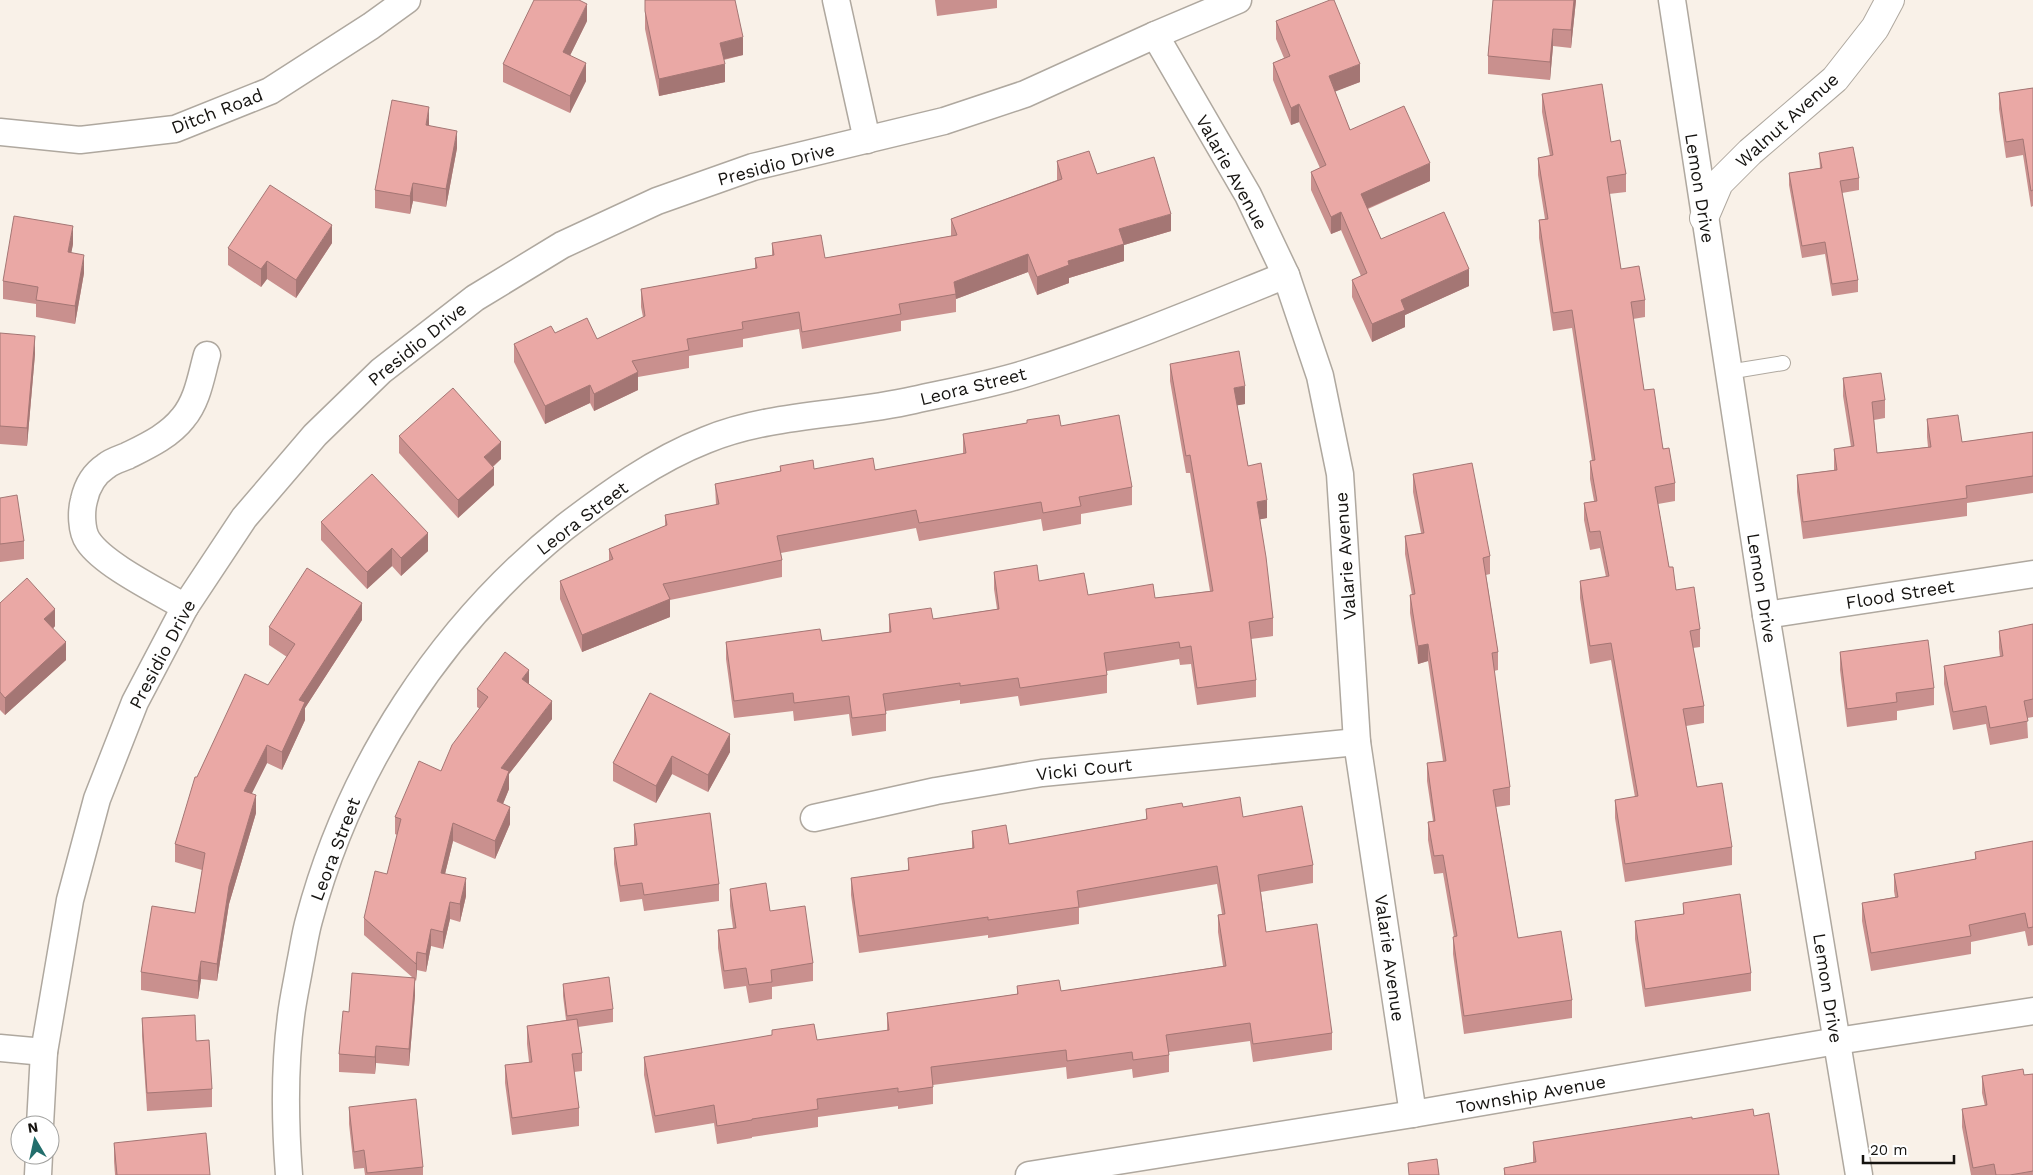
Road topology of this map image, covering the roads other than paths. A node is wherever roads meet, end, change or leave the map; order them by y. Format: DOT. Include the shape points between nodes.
graph roads {
  1 [pos="407,0"];
  2 [pos="836,0"];
  3 [pos="1238,0"];
  4 [pos="1672,0"];
  5 [pos="1890,0"];
  6 [pos="1154,35"];
  7 [pos="0,132"];
  8 [pos="866,140"];
  9 [pos="1704,218"];
  10 [pos="1286,275"];
  11 [pos="208,355"];
  12 [pos="1783,363"];
  13 [pos="1728,372"];
  14 [pos="2033,574"];
  15 [pos="185,607"];
  16 [pos="1766,615"];
  17 [pos="1357,742"];
  18 [pos="814,818"];
  19 [pos="2033,1011"];
  20 [pos="1837,1041"];
  21 [pos="0,1048"];
  22 [pos="44,1052"];
  23 [pos="1413,1114"];
  24 [pos="41,1115"];
  25 [pos="289,1175"];
  26 [pos="1032,1175"];
  27 [pos="1859,1175"];
  1 -- 7 [label="street, Ditch Road" via="270,90 175,129 80,140"];
  2 -- 8 [label="street"];
  3 -- 6 [label="street, Presidio Drive"];
  4 -- 9 [label="street, Lemon Drive"];
  5 -- 9 [label="street, Walnut Avenue" via="1875,28 1835,79 1719,183"];
  6 -- 8 [label="street, Presidio Drive" via="1025,94 944,121"];
  6 -- 10 [label="street, Valarie Avenue" via="1248,195"];
  8 -- 15 [label="street, Presidio Drive" via="753,167 657,200 562,245 475,298 381,371 314,435 244,518"];
  9 -- 13 [label="street, Lemon Drive"];
  10 -- 17 [label="street, Valarie Avenue" via="1320,376 1340,474"];
  10 -- 25 [label="street, Leora Street" via="1126,340 1020,375 908,402 765,422 707,439 664,460 593,505 533,553 490,595 436,658 381,742 338,833 309,921 291,1017 285,1101"];
  11 -- 15 [label="street" via="195,400 184,418 172,431 107,465 94,476 82,506 86,540 104,558"];
  12 -- 13 [label="lane"];
  13 -- 16 [label="street, Lemon Drive"];
  14 -- 16 [label="street, Flood Street"];
  15 -- 22 [label="street, Presidio Drive" via="135,702 97,799 70,900"];
  16 -- 20 [label="street, Lemon Drive"];
  17 -- 18 [label="street, Vicki Court" via="1042,772"];
  17 -- 23 [label="street, Valarie Avenue"];
  19 -- 20 [label="street, Township Avenue"];
  20 -- 23 [label="street, Township Avenue"];
  20 -- 27 [label="street, Lemon Drive"];
  21 -- 22 [label="street"];
  22 -- 24 [label="street, Presidio Drive"];
  23 -- 26 [label="street, Township Avenue"];
}
